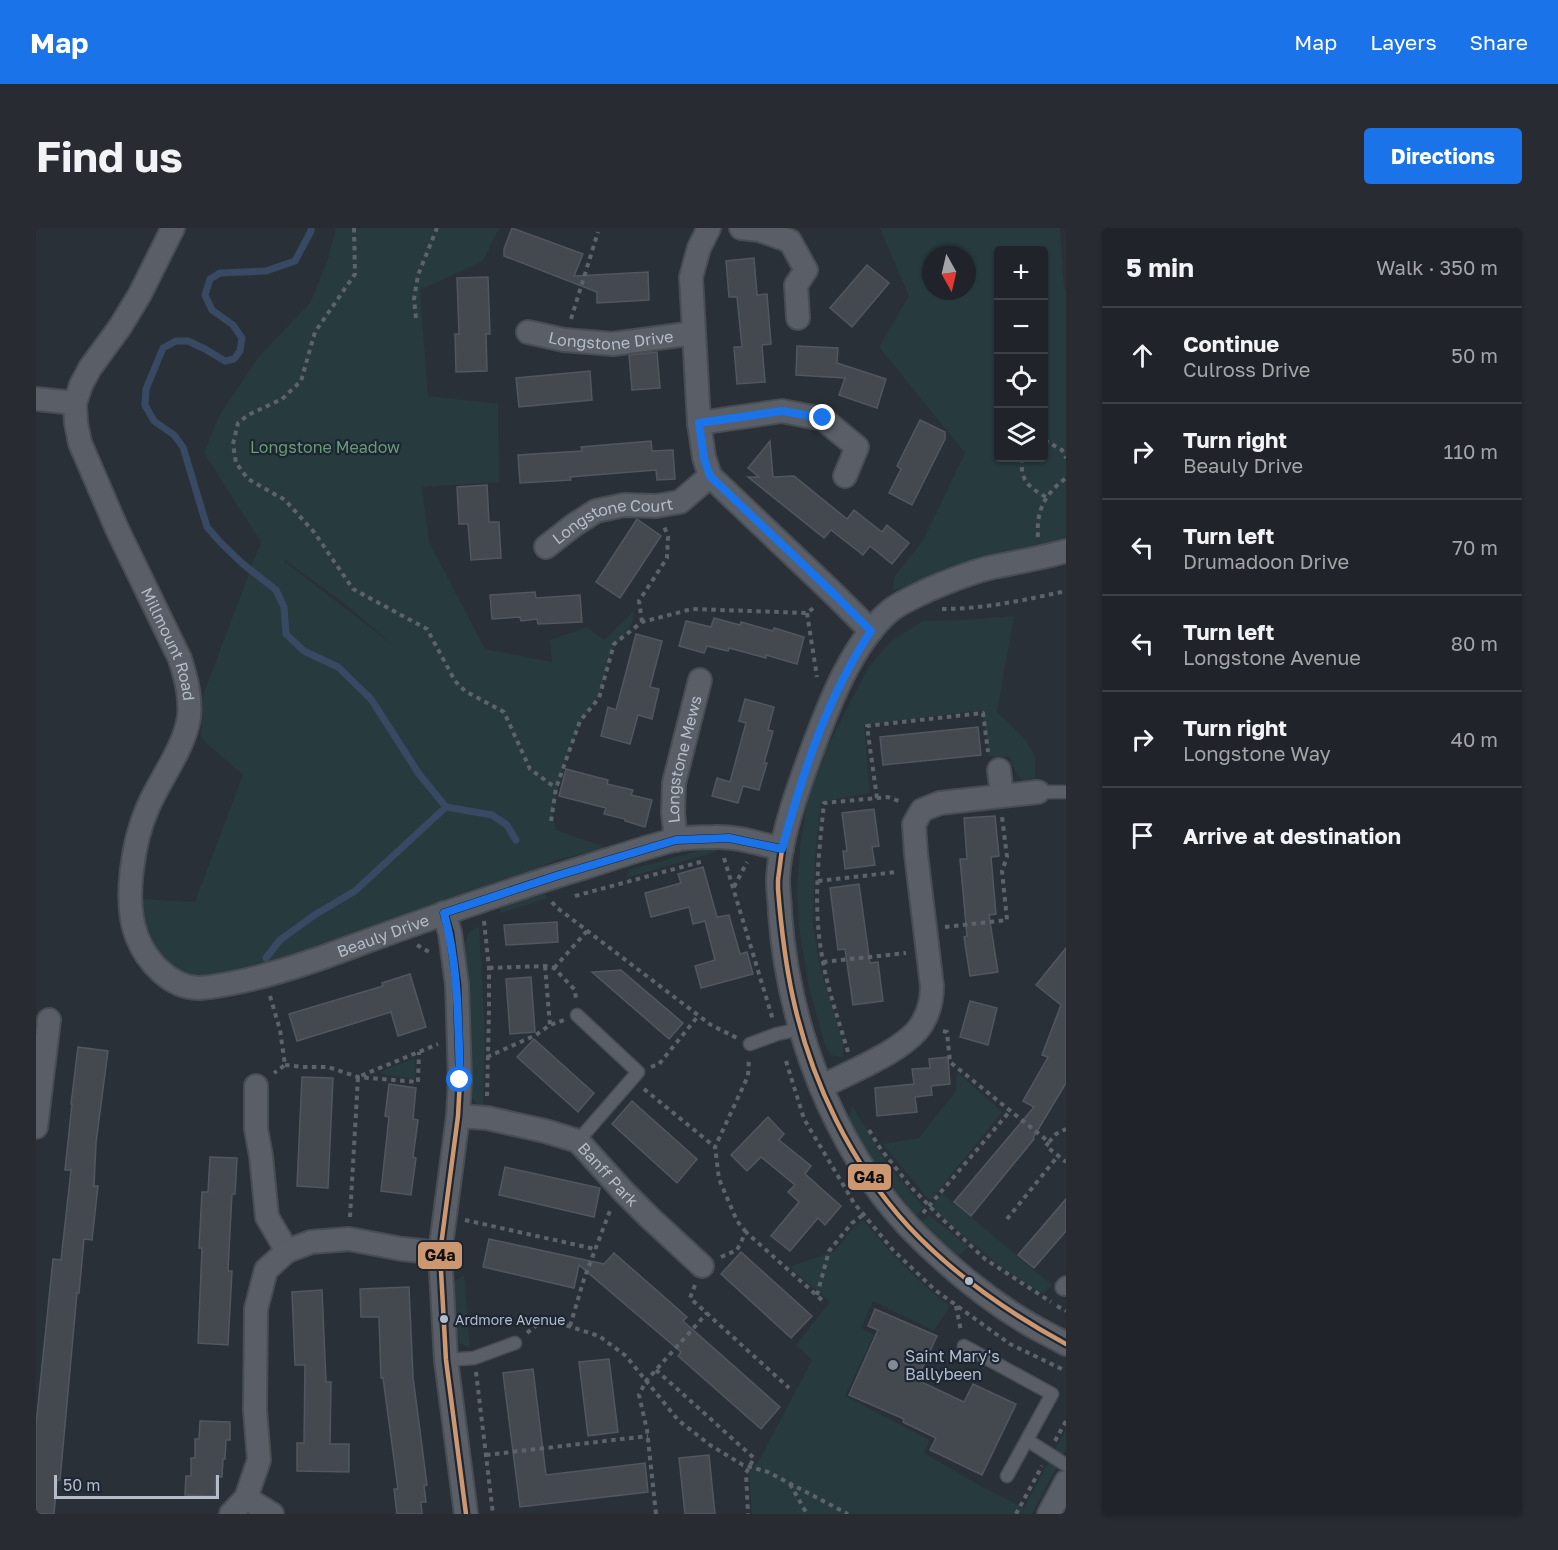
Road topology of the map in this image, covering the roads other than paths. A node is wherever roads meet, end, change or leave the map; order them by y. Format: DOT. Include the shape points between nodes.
graph roads {
  1 [pos="173,228"];
  2 [pos="709,228"];
  3 [pos="741,228"];
  4 [pos="798,318"];
  5 [pos="528,332"];
  6 [pos="694,333"];
  7 [pos="36,399"];
  8 [pos="75,403"];
  9 [pos="699,423"];
  10 [pos="710,476"];
  11 [pos="845,476"];
  12 [pos="546,548"];
  13 [pos="1066,551"];
  14 [pos="871,631"];
  15 [pos="700,680"];
  16 [pos="999,770"];
  17 [pos="1038,792"];
  18 [pos="1064,792"];
  19 [pos="1002,795"];
  20 [pos="676,840"];
  21 [pos="782,849"];
  22 [pos="444,913"];
  23 [pos="265,977"];
  24 [pos="577,1015"];
  25 [pos="49,1020"];
  26 [pos="800,1029"];
  27 [pos="750,1044"];
  28 [pos="256,1086"];
  29 [pos="821,1088"];
  30 [pos="458,1116"];
  31 [pos="36,1127"];
  32 [pos="578,1141"];
  33 [pos="287,1251"];
  34 [pos="440,1253"];
  35 [pos="702,1266"];
  36 [pos="515,1342"];
  37 [pos="1066,1344"];
  38 [pos="964,1346"];
  39 [pos="446,1360"];
  40 [pos="1027,1440"];
  41 [pos="1066,1465"];
  42 [pos="1007,1476"];
  43 [pos="1066,1482"];
  44 [pos="239,1506"];
  45 [pos="1055,1512"];
  46 [pos="272,1514"];
  47 [pos="466,1514"];
  1 -- 8 [label="street, Millmount Road" via="140,294 90,368"];
  2 -- 6 [label="street" via="691,277"];
  3 -- 4 [label="street" via="790,241 806,270 796,285"];
  5 -- 6 [label="street, Longstone Drive" via="613,344"];
  6 -- 9 [label="street"];
  7 -- 8 [label="street"];
  8 -- 23 [label="street, Millmount Road" via="80,443 187,681 189,718 184,735 148,806 132,861 136,934 156,967 182,984 198,988"];
  9 -- 10 [label="street"];
  9 -- 11 [label="street" via="782,411 823,418 857,447"];
  10 -- 12 [label="street, Longstone Court" via="680,502 596,511"];
  10 -- 14 [label="street"];
  13 -- 14 [label="street" via="945,583 892,609"];
  14 -- 21 [label="street" via="824,718"];
  15 -- 20 [label="street, Longstone Mews" via="674,783"];
  16 -- 19 [label="street"];
  17 -- 18 [label="lane"];
  17 -- 19 [label="street"];
  19 -- 29 [label="street" via="940,803 922,810 914,824 932,1003 922,1024 906,1041"];
  20 -- 21 [label="street, Beauly Drive" via="729,838"];
  20 -- 22 [label="street, Beauly Drive"];
  21 -- 26 [label="street" via="778,881 782,936"];
  22 -- 23 [label="street, Beauly Drive"];
  22 -- 30 [label="street" via="457,985"];
  24 -- 32 [label="lane" via="638,1072"];
  25 -- 31 [label="street"];
  26 -- 27 [label="lane"];
  26 -- 29 [label="street"];
  28 -- 33 [label="street" via="256,1129 267,1217"];
  29 -- 37 [label="street" via="857,1157 908,1226 978,1289"];
  30 -- 32 [label="street, Banff Park" via="487,1118"];
  30 -- 34 [label="street"];
  32 -- 35 [label="street, Banff Park" via="649,1218"];
  33 -- 34 [label="street" via="311,1242 349,1239"];
  33 -- 44 [label="street" via="266,1270 256,1309 255,1410 260,1460"];
  34 -- 39 [label="street"];
  36 -- 39 [label="lane" via="474,1358"];
  38 -- 40 [label="lane" via="1052,1394"];
  39 -- 47 [label="street"];
  40 -- 41 [label="lane"];
  40 -- 42 [label="lane"];
  43 -- 45 [label="street"];
  44 -- 46 [label="street"];
}
